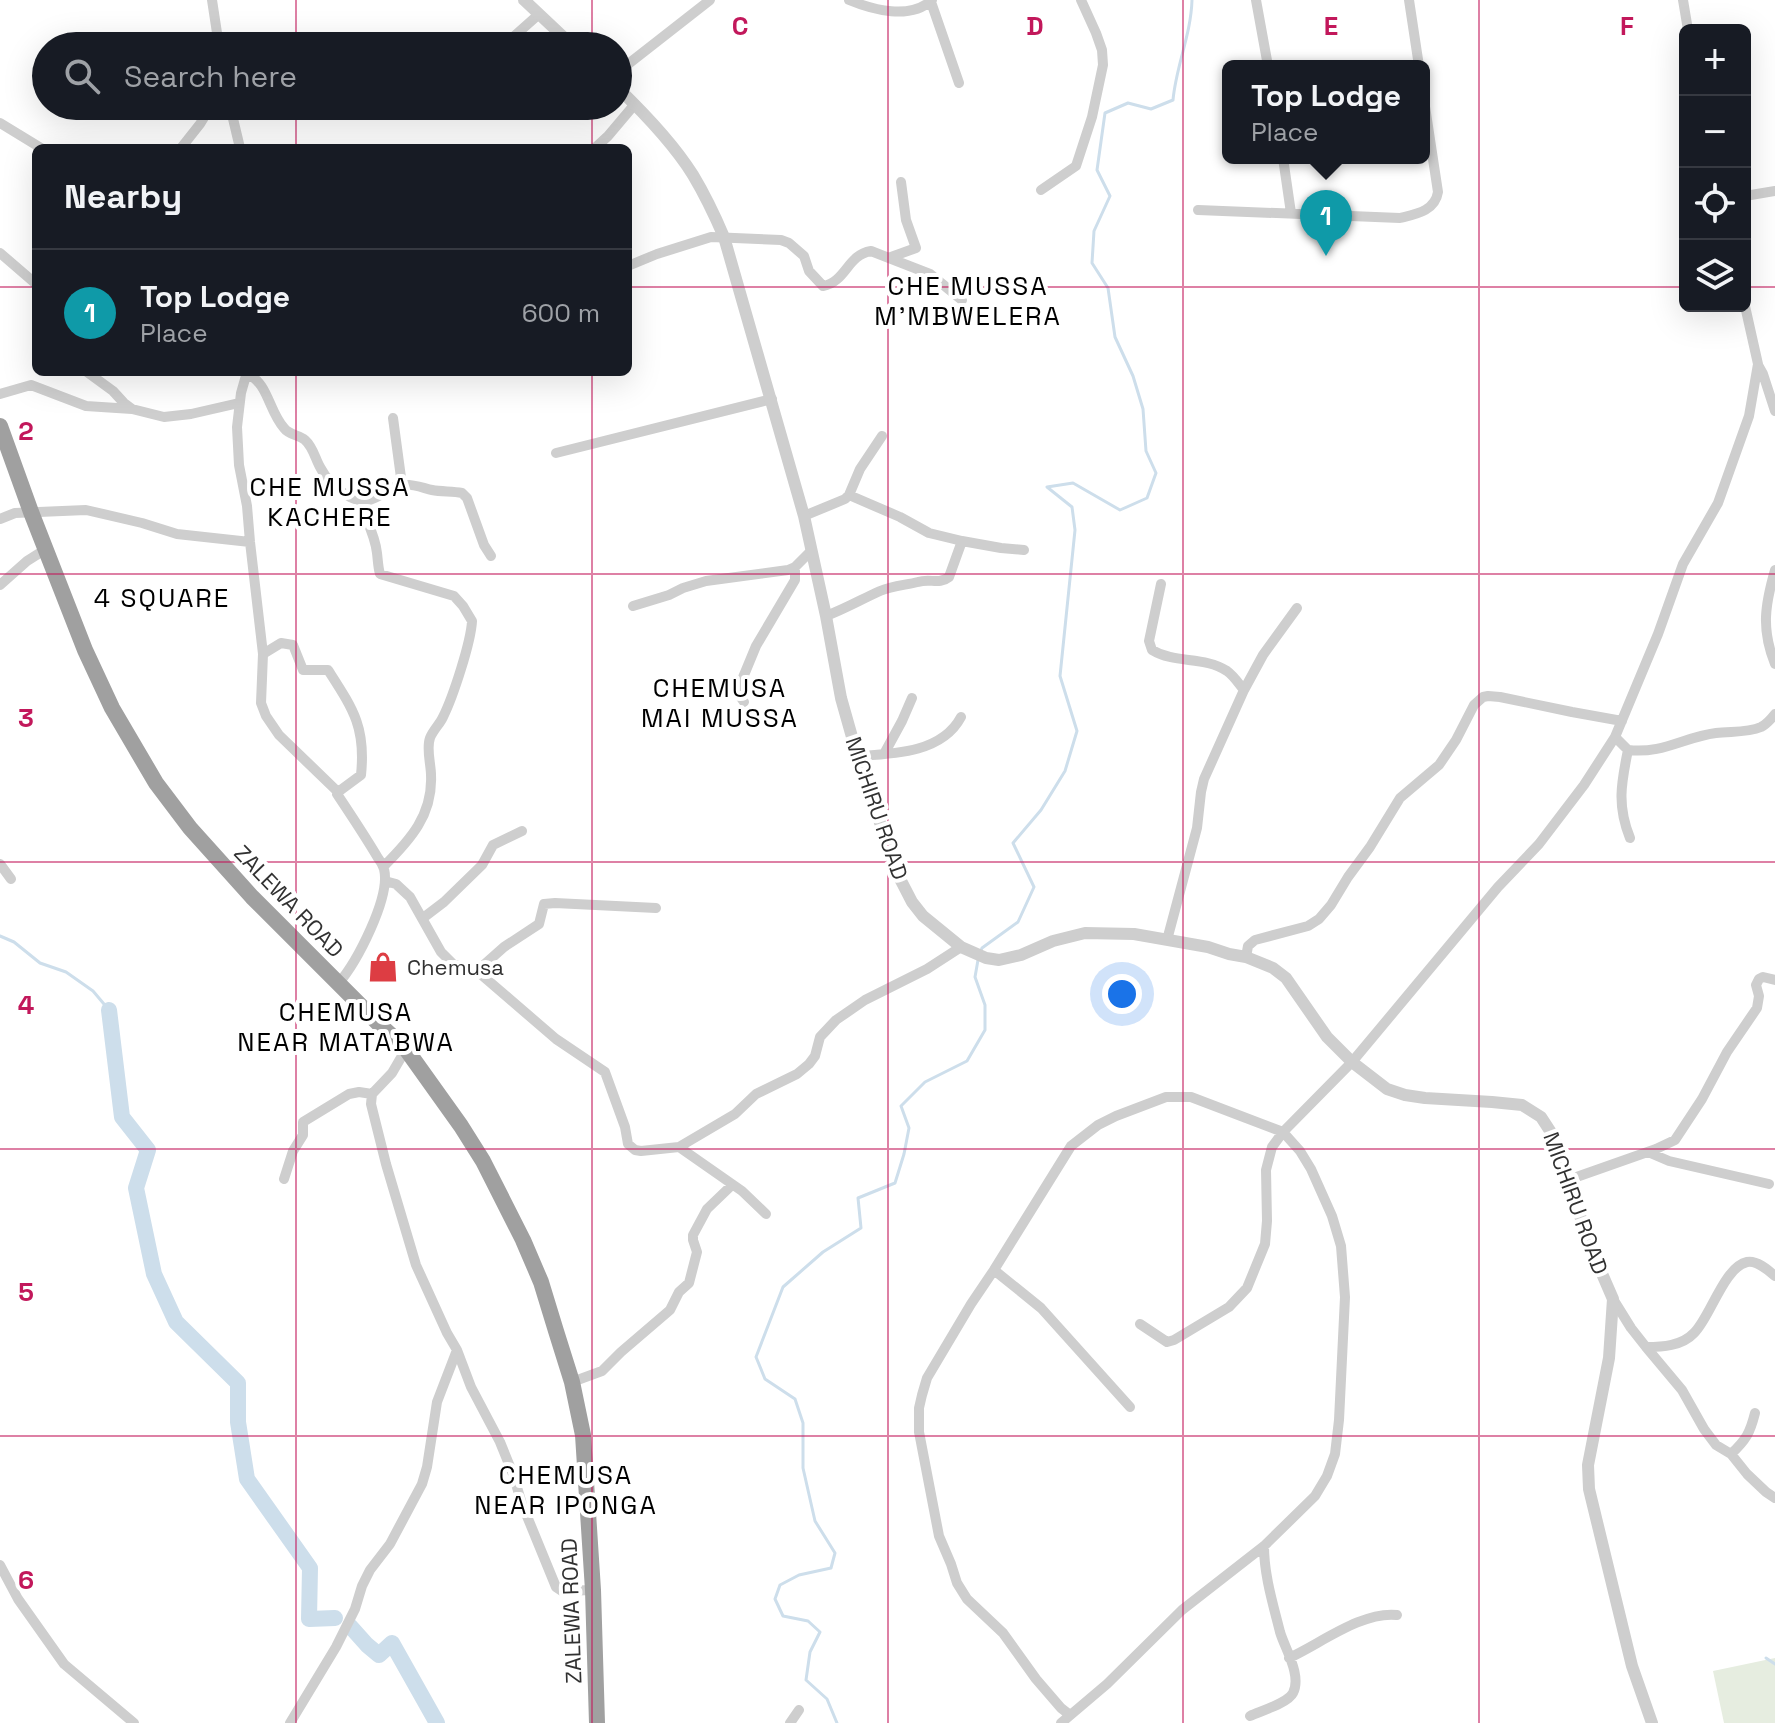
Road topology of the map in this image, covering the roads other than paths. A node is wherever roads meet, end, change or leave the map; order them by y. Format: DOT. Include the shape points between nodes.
graph roads {
  1 [pos="212,0"];
  2 [pos="524,0"];
  3 [pos="710,0"];
  4 [pos="849,0"];
  5 [pos="1081,0"];
  6 [pos="1256,0"];
  7 [pos="1409,0"];
  8 [pos="1683,0"];
  9 [pos="931,1"];
  10 [pos="538,15"];
  11 [pos="1687,24"];
  12 [pos="217,32"];
  13 [pos="519,32"];
  14 [pos="557,32"];
  15 [pos="1267,60"];
  16 [pos="1418,60"];
  17 [pos="632,61"];
  18 [pos="959,83"];
  19 [pos="632,101"];
  20 [pos="635,104"];
  21 [pos="632,108"];
  22 [pos="202,120"];
  23 [pos="233,120"];
  24 [pos="622,120"];
  25 [pos="0,123"];
  26 [pos="1430,139"];
  27 [pos="34,144"];
  28 [pos="184,144"];
  29 [pos="239,144"];
  30 [pos="599,144"];
  31 [pos="1284,164"];
  32 [pos="901,182"];
  33 [pos="1041,190"];
  34 [pos="1775,191"];
  35 [pos="1751,195"];
  36 [pos="1198,210"];
  37 [pos="1291,213"];
  38 [pos="724,237"];
  39 [pos="0,253"];
  40 [pos="891,257"];
  41 [pos="632,264"];
  42 [pos="32,281"];
  43 [pos="962,300"];
  44 [pos="1746,312"];
  45 [pos="1758,364"];
  46 [pos="92,376"];
  47 [pos="246,376"];
  48 [pos="253,376"];
  49 [pos="0,394"];
  50 [pos="772,399"];
  51 [pos="239,403"];
  52 [pos="132,409"];
  53 [pos="1775,411"];
  54 [pos="393,418"];
  55 [pos="0,426"];
  56 [pos="882,436"];
  57 [pos="556,453"];
  58 [pos="402,485"];
  59 [pos="849,495"];
  60 [pos="359,500"];
  61 [pos="31,512"];
  62 [pos="804,516"];
  63 [pos="0,519"];
  64 [pos="962,541"];
  65 [pos="250,542"];
  66 [pos="46,549"];
  67 [pos="812,550"];
  68 [pos="1024,550"];
  69 [pos="491,556"];
  70 [pos="795,567"];
  71 [pos="1775,570"];
  72 [pos="1161,584"];
  73 [pos="0,585"];
  74 [pos="1772,597"];
  75 [pos="633,606"];
  76 [pos="1297,608"];
  77 [pos="826,616"];
  78 [pos="263,654"];
  79 [pos="1775,664"];
  80 [pos="1244,690"];
  81 [pos="912,698"];
  82 [pos="744,702"];
  83 [pos="1775,714"];
  84 [pos="961,717"];
  85 [pos="1622,721"];
  86 [pos="1615,737"];
  87 [pos="1628,750"];
  88 [pos="884,754"];
  89 [pos="858,756"];
  90 [pos="338,792"];
  91 [pos="522,831"];
  92 [pos="1630,838"];
  93 [pos="0,864"];
  94 [pos="384,866"];
  95 [pos="11,879"];
  96 [pos="385,881"];
  97 [pos="656,908"];
  98 [pos="423,918"];
  99 [pos="1167,940"];
  100 [pos="961,947"];
  101 [pos="1246,957"];
  102 [pos="477,971"];
  103 [pos="1775,980"];
  104 [pos="338,984"];
  105 [pos="406,1049"];
  106 [pos="1352,1062"];
  107 [pos="372,1094"];
  108 [pos="1283,1132"];
  109 [pos="679,1147"];
  110 [pos="1648,1152"];
  111 [pos="284,1179"];
  112 [pos="1568,1180"];
  113 [pos="1769,1184"];
  114 [pos="732,1185"];
  115 [pos="766,1214"];
  116 [pos="994,1270"];
  117 [pos="1775,1276"];
  118 [pos="1613,1299"];
  119 [pos="1140,1324"];
  120 [pos="1646,1347"];
  121 [pos="457,1350"];
  122 [pos="572,1382"];
  123 [pos="1130,1407"];
  124 [pos="1755,1413"];
  125 [pos="1731,1454"];
  126 [pos="1775,1498"];
  127 [pos="1264,1546"];
  128 [pos="0,1565"];
  129 [pos="593,1590"];
  130 [pos="1397,1615"];
  131 [pos="1289,1658"];
  132 [pos="799,1710"];
  133 [pos="1070,1715"];
  134 [pos="1250,1716"];
  135 [pos="134,1723"];
  136 [pos="290,1723"];
  137 [pos="597,1723"];
  138 [pos="790,1723"];
  139 [pos="1061,1723"];
  140 [pos="1652,1723"];
  1 -- 12 [label="street"];
  2 -- 10 [label="street"];
  3 -- 17 [label="street"];
  4 -- 9 [label="street" via="885,11 907,11"];
  5 -- 33 [label="street" via="1103,65 1076,166"];
  6 -- 15 [label="street"];
  7 -- 16 [label="street"];
  8 -- 11 [label="street"];
  9 -- 18 [label="street"];
  10 -- 13 [label="street"];
  10 -- 14 [label="street"];
  19 -- 20 [label="street, MICHIRU ROAD"];
  20 -- 21 [label="street"];
  20 -- 38 [label="street, MICHIRU ROAD" via="691,172"];
  22 -- 28 [label="street"];
  23 -- 29 [label="street"];
  24 -- 30 [label="street"];
  25 -- 27 [label="street"];
  26 -- 37 [label="street" via="1438,192 1434,205 1425,210 1400,218"];
  31 -- 37 [label="street"];
  32 -- 40 [label="street" via="916,248"];
  34 -- 35 [label="street"];
  36 -- 37 [label="street"];
  38 -- 40 [label="street" via="789,243 825,287 862,253"];
  38 -- 41 [label="street" via="706,238"];
  38 -- 50 [label="street, MICHIRU ROAD"];
  39 -- 42 [label="street"];
  40 -- 43 [label="street" via="930,274"];
  44 -- 45 [label="street"];
  45 -- 53 [label="street"];
  45 -- 85 [label="street" via="1749,416 1718,503 1683,564"];
  46 -- 52 [label="street"];
  47 -- 51 [label="street"];
  48 -- 60 [label="street" via="285,430 304,439 330,481"];
  49 -- 52 [label="street" via="31,385 86,406"];
  50 -- 57 [label="street"];
  50 -- 62 [label="street, MICHIRU ROAD"];
  51 -- 52 [label="street" via="164,417"];
  51 -- 65 [label="street" via="239,465"];
  54 -- 58 [label="street"];
  55 -- 61 [label="highway, ZALEWA ROAD"];
  56 -- 59 [label="street"];
  58 -- 60 [label="street" via="377,498"];
  58 -- 69 [label="street" via="462,493"];
  59 -- 62 [label="street"];
  59 -- 64 [label="street" via="929,533"];
  60 -- 94 [label="street" via="380,574 454,596 472,621 449,702 428,746 429,804 405,845"];
  61 -- 63 [label="street"];
  61 -- 65 [label="street" via="86,510 177,534"];
  61 -- 66 [label="highway, ZALEWA ROAD"];
  62 -- 67 [label="street, MICHIRU ROAD"];
  64 -- 68 [label="street"];
  64 -- 77 [label="street" via="945,581 883,590"];
  65 -- 78 [label="street"];
  66 -- 73 [label="street"];
  66 -- 104 [label="highway, ZALEWA ROAD" via="85,650 156,783 224,866"];
  67 -- 70 [label="street"];
  67 -- 77 [label="street, MICHIRU ROAD"];
  70 -- 75 [label="street" via="706,581"];
  70 -- 82 [label="street" via="795,580 741,679 737,692"];
  71 -- 74 [label="street"];
  72 -- 80 [label="street" via="1149,641 1152,650 1219,667"];
  74 -- 79 [label="street" via="1764,622"];
  76 -- 80 [label="street"];
  77 -- 89 [label="street, MICHIRU ROAD"];
  78 -- 90 [label="street" via="261,703 266,716"];
  78 -- 90 [label="street" via="281,643 293,645 303,670 328,670 351,707 359,723 361,775"];
  80 -- 99 [label="street" via="1204,779 1197,828"];
  81 -- 88 [label="street"];
  83 -- 87 [label="street" via="1749,731 1715,733 1657,750"];
  84 -- 88 [label="street" via="933,742"];
  85 -- 86 [label="street"];
  85 -- 101 [label="street" via="1483,697 1439,765 1400,798 1329,908 1308,926 1255,940"];
  86 -- 87 [label="street"];
  86 -- 106 [label="street" via="1539,844"];
  87 -- 92 [label="street" via="1621,805"];
  88 -- 89 [label="street"];
  89 -- 100 [label="street, MICHIRU ROAD" via="902,885 923,916"];
  90 -- 94 [label="street"];
  91 -- 98 [label="street" via="493,845 482,865"];
  93 -- 95 [label="street"];
  94 -- 96 [label="street"];
  96 -- 98 [label="street" via="410,897"];
  96 -- 104 [label="street" via="366,941"];
  97 -- 102 [label="street" via="544,904 539,924"];
  98 -- 102 [label="street" via="448,959"];
  99 -- 100 [label="street, MICHIRU ROAD" via="1076,934 999,960"];
  99 -- 101 [label="street, MICHIRU ROAD"];
  100 -- 109 [label="street" via="836,1020 803,1069"];
  101 -- 106 [label="street, MICHIRU ROAD" via="1286,978 1327,1037"];
  102 -- 109 [label="street" via="556,1039 605,1072 631,1147"];
  103 -- 110 [label="street" via="1759,979 1757,1008 1681,1133"];
  104 -- 105 [label="highway, ZALEWA ROAD"];
  105 -- 107 [label="street"];
  105 -- 122 [label="highway, ZALEWA ROAD" via="461,1126 504,1200 541,1282"];
  106 -- 108 [label="street"];
  106 -- 112 [label="street, MICHIRU ROAD" via="1387,1089 1405,1095 1533,1110 1554,1137"];
  107 -- 111 [label="street" via="349,1094 303,1122 303,1135"];
  107 -- 121 [label="street" via="416,1265"];
  108 -- 116 [label="street" via="1191,1097 1166,1097 1107,1120 1071,1146"];
  108 -- 119 [label="street" via="1268,1156 1265,1244 1247,1288 1229,1307 1174,1340 1167,1342"];
  108 -- 127 [label="street" via="1311,1169 1332,1216 1341,1246 1345,1297 1335,1454 1315,1496"];
  109 -- 114 [label="street"];
  110 -- 112 [label="street"];
  110 -- 113 [label="street"];
  112 -- 118 [label="street, MICHIRU ROAD"];
  114 -- 115 [label="street"];
  114 -- 122 [label="street" via="707,1209 693,1235 697,1252 689,1283 670,1310 602,1371"];
  116 -- 123 [label="street" via="1041,1308"];
  116 -- 133 [label="street" via="927,1378 919,1432 939,1536 961,1593 1003,1633"];
  117 -- 120 [label="street" via="1747,1262 1724,1284 1694,1334 1666,1347"];
  118 -- 120 [label="street"];
  118 -- 140 [label="street, MICHIRU ROAD" via="1589,1489 1632,1666"];
  120 -- 125 [label="street" via="1682,1390 1716,1445"];
  121 -- 129 [label="street" via="558,1589"];
  121 -- 136 [label="street" via="437,1402 422,1484"];
  122 -- 129 [label="highway, ZALEWA ROAD" via="583,1435"];
  124 -- 125 [label="street" via="1746,1440"];
  125 -- 126 [label="street"];
  127 -- 131 [label="street" via="1268,1583"];
  127 -- 133 [label="street" via="1182,1610"];
  128 -- 135 [label="street" via="64,1664"];
  129 -- 137 [label="highway, ZALEWA ROAD"];
  130 -- 131 [label="street" via="1354,1624"];
  131 -- 134 [label="street" via="1293,1694"];
  132 -- 138 [label="street"];
  133 -- 139 [label="street"];
}
